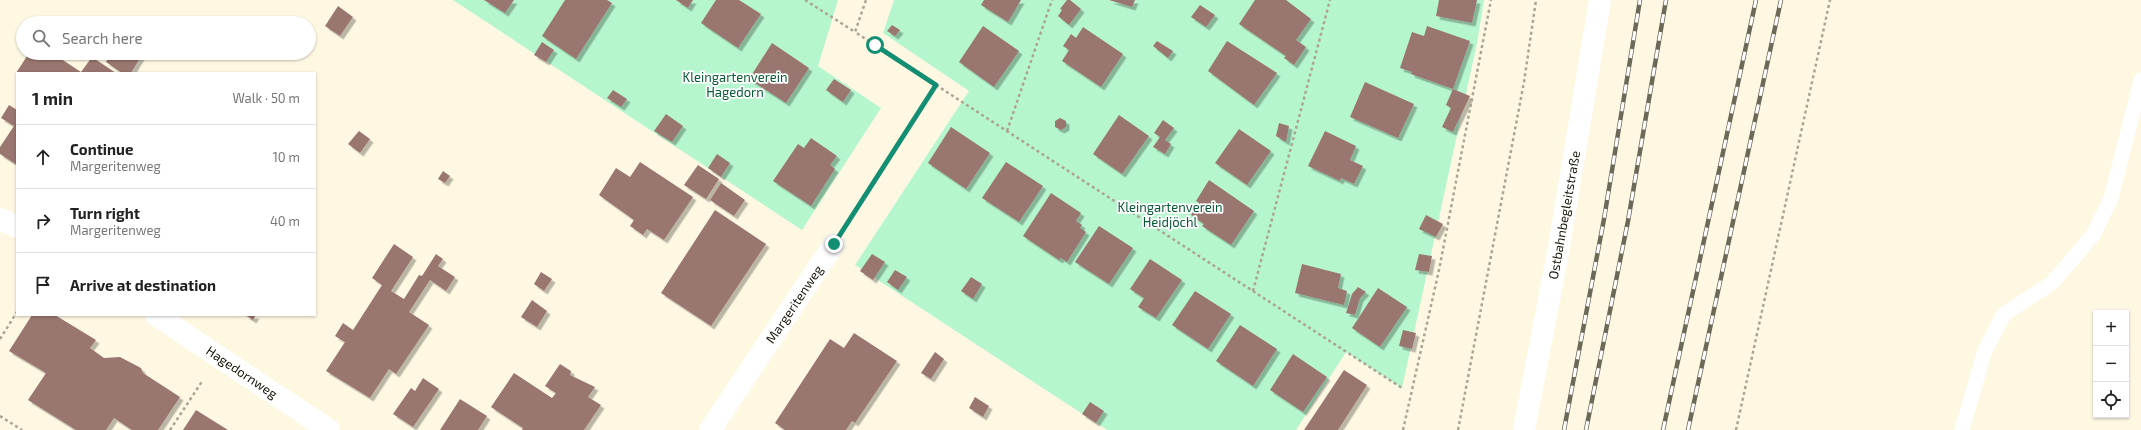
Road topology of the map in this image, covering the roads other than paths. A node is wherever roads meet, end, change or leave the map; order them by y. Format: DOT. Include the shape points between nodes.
graph roads {
  1 [pos="1600,0"];
  2 [pos="2141,80"];
  3 [pos="0,219"];
  4 [pos="16,227"];
  5 [pos="834,244"];
  6 [pos="158,316"];
  7 [pos="329,430"];
  8 [pos="710,430"];
  9 [pos="1524,430"];
  10 [pos="1962,430"];
  1 -- 9 [label="street, Ostbahnbegleitstraße" via="1559,247"];
  2 -- 10 [label="lane" via="2111,198 2093,235 2052,283 2004,314 1985,350"];
  3 -- 4 [label="street"];
  5 -- 8 [label="street, Margeritenweg"];
  6 -- 7 [label="street, Hagedornweg"];
}
